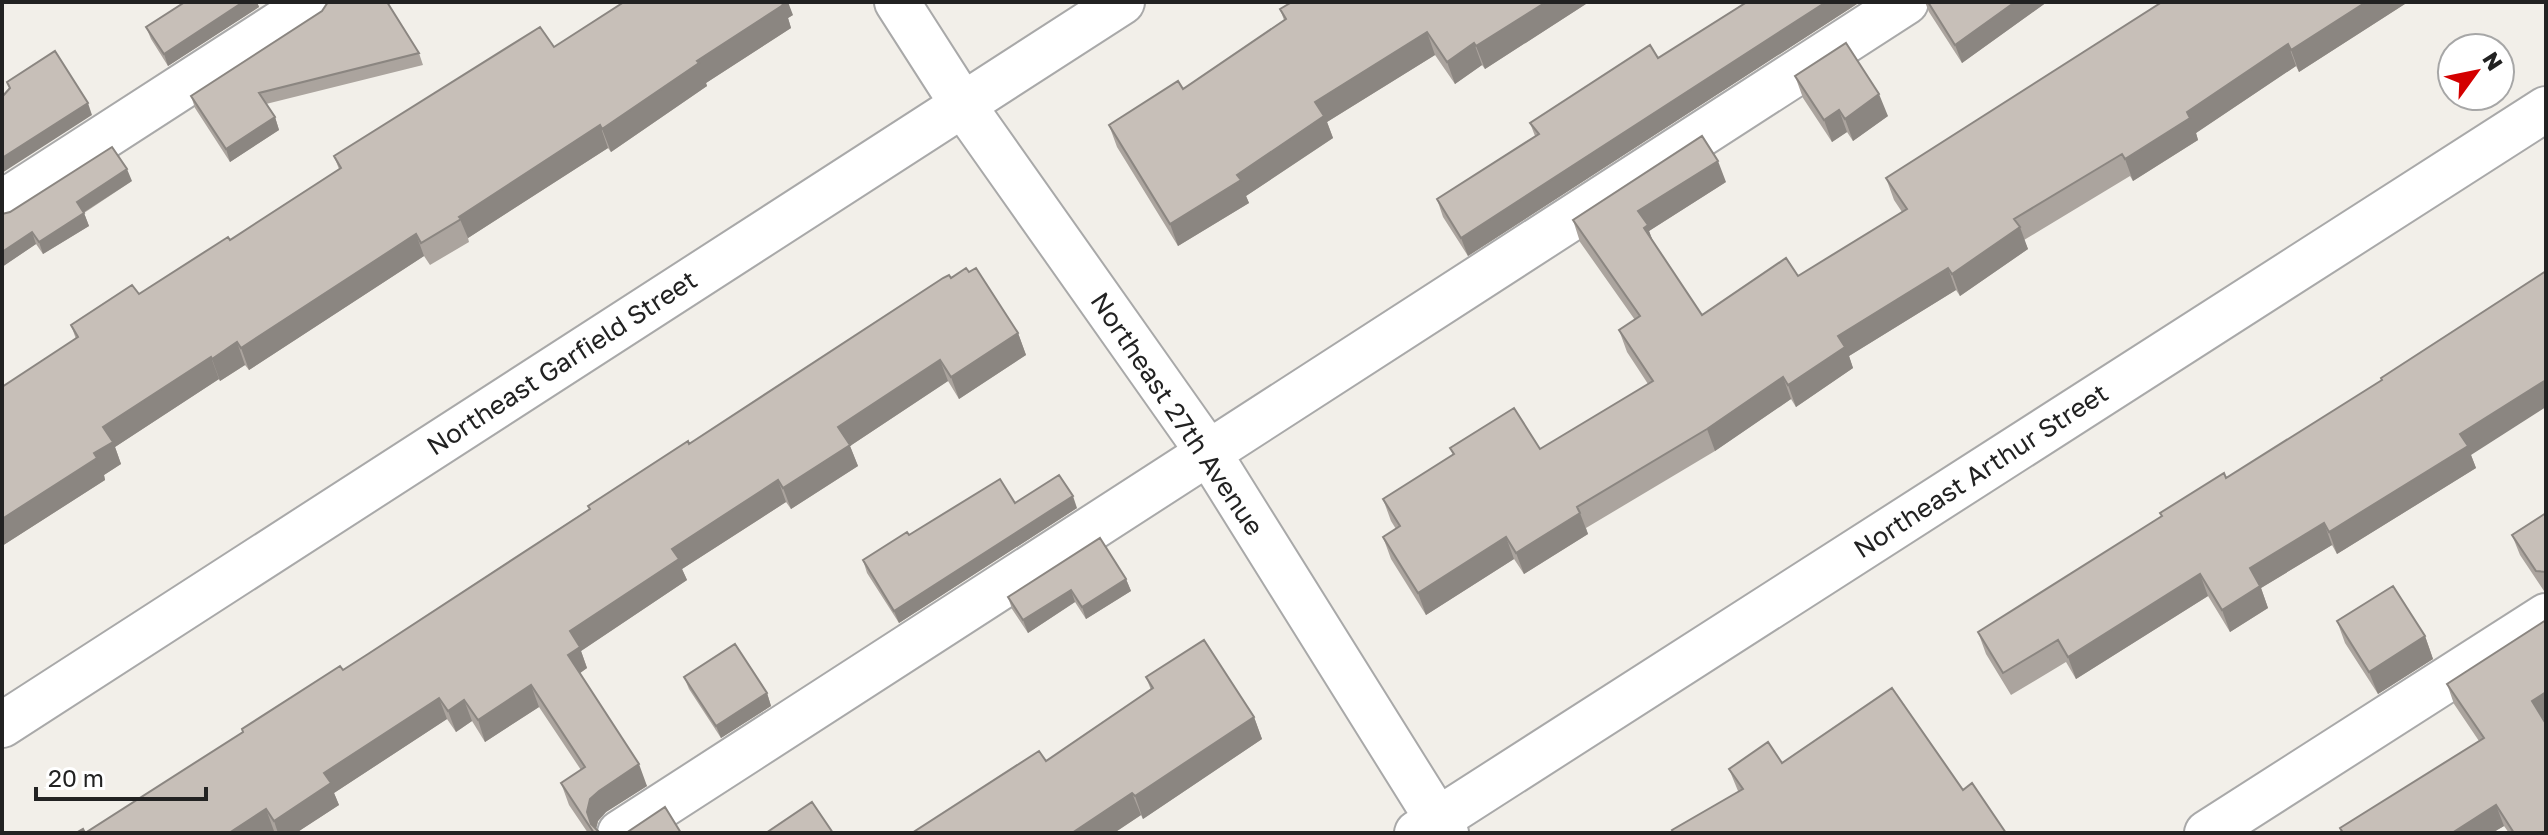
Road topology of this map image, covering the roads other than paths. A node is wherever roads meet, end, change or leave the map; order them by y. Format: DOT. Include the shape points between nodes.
graph roads {
  1 [pos="313,2"];
  2 [pos="897,2"];
  3 [pos="1122,2"];
  4 [pos="1906,2"];
  5 [pos="963,105"];
  6 [pos="2546,109"];
  7 [pos="2,203"];
  8 [pos="1208,452"];
  9 [pos="2546,616"];
  10 [pos="2,725"];
  11 [pos="1434,828"];
  12 [pos="620,833"];
  13 [pos="2207,833"];
  1 -- 7 [label="street"];
  2 -- 5 [label="street, Northeast 27th Avenue"];
  3 -- 5 [label="street, Northeast Garfield Street"];
  4 -- 8 [label="street"];
  5 -- 8 [label="street, Northeast 27th Avenue"];
  5 -- 10 [label="street, Northeast Garfield Street"];
  6 -- 11 [label="street, Northeast Arthur Street"];
  8 -- 11 [label="street, Northeast 27th Avenue"];
  8 -- 12 [label="street"];
  9 -- 13 [label="street"];
}
